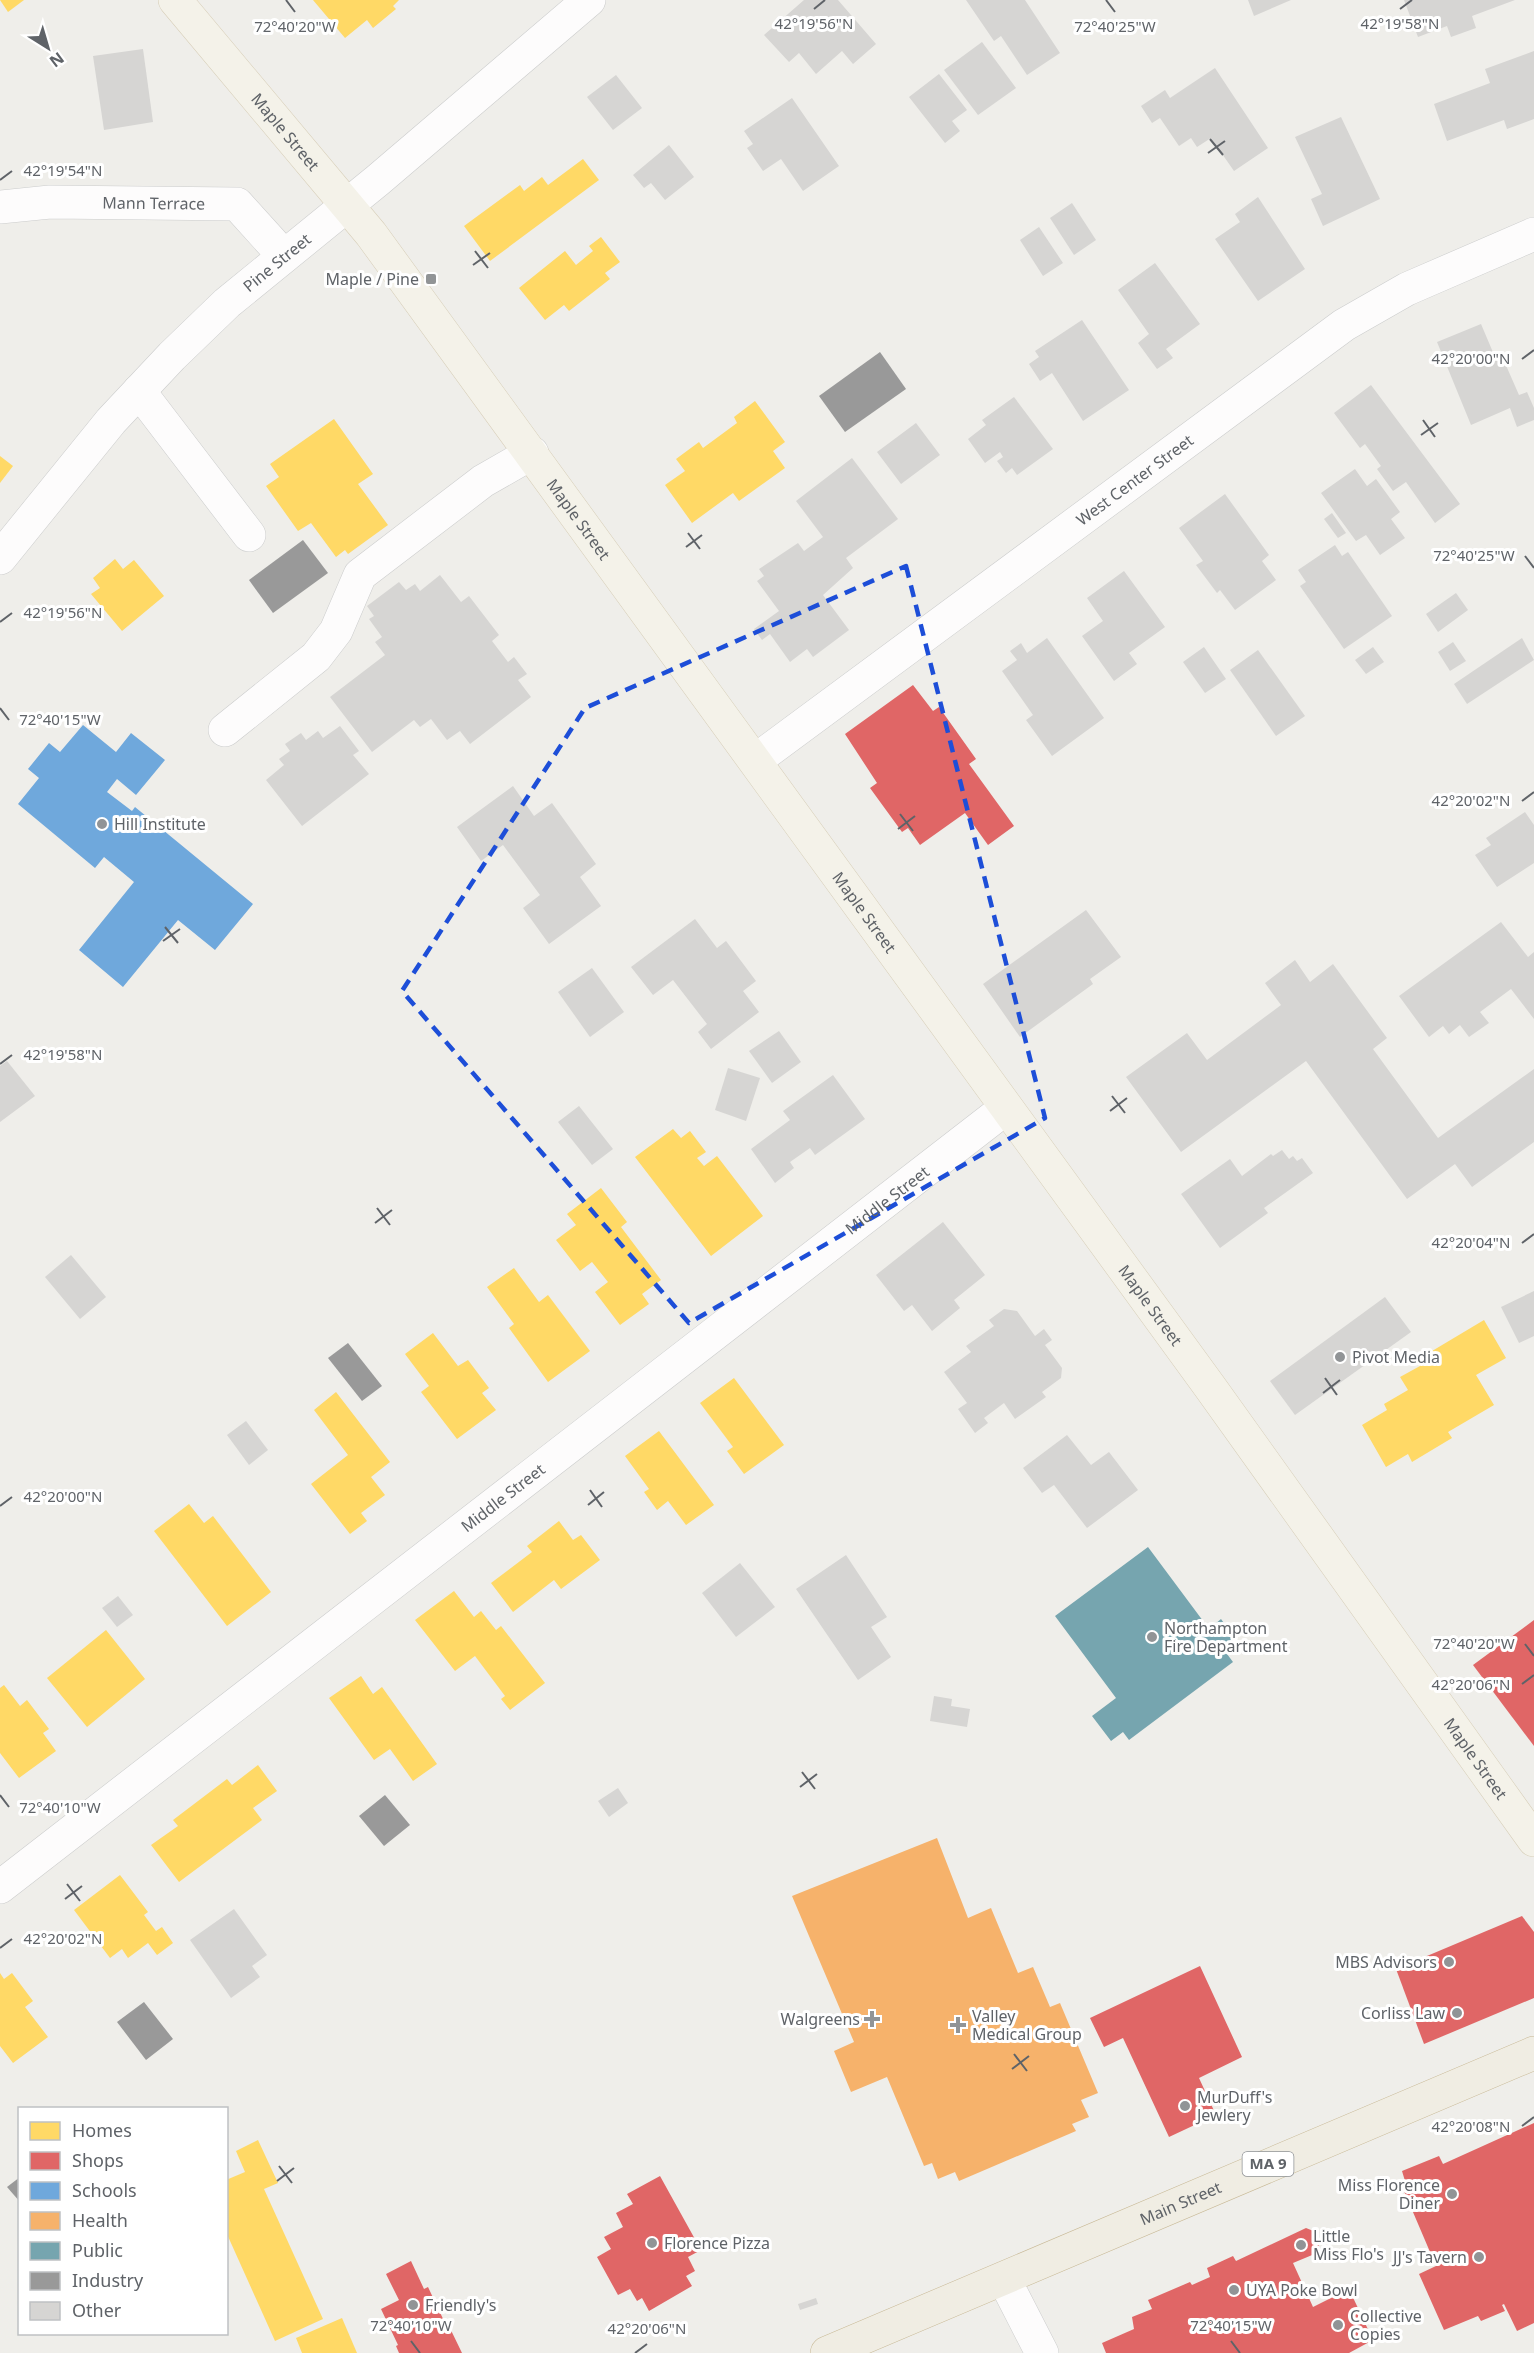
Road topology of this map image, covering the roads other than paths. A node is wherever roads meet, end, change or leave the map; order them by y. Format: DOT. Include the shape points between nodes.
graph roads {
  1 [pos="175,0"];
  2 [pos="589,0"];
  3 [pos="348,204"];
  4 [pos="0,207"];
  5 [pos="1534,234"];
  6 [pos="284,256"];
  7 [pos="139,391"];
  8 [pos="532,453"];
  9 [pos="249,535"];
  10 [pos="0,558"];
  11 [pos="225,730"];
  12 [pos="756,760"];
  13 [pos="1006,1108"];
  14 [pos="1534,1840"];
  15 [pos="0,1887"];
  16 [pos="1534,2053"];
  17 [pos="1004,2279"];
  18 [pos="827,2353"];
  19 [pos="1042,2353"];
  1 -- 3 [label="main road, Maple Street"];
  2 -- 3 [label="street, Pine Street"];
  3 -- 6 [label="street, Pine Street"];
  3 -- 8 [label="main road, Maple Street"];
  4 -- 6 [label="street, Mann Terrace" via="50,202 237,204"];
  5 -- 12 [label="street, West Center Street" via="1407,289 1344,325"];
  6 -- 7 [label="street, Pine Street" via="227,303"];
  7 -- 9 [label="street"];
  7 -- 10 [label="street, Pine Street"];
  8 -- 11 [label="street" via="483,481 360,575 336,631 316,657"];
  8 -- 12 [label="main road, Maple Street"];
  12 -- 13 [label="main road, Maple Street"];
  13 -- 14 [label="main road, Maple Street"];
  13 -- 15 [label="street, Middle Street"];
  16 -- 17 [label="highway, Main Street / MA 9"];
  17 -- 18 [label="highway, Main Street / MA 9"];
  17 -- 19 [label="street"];
}
